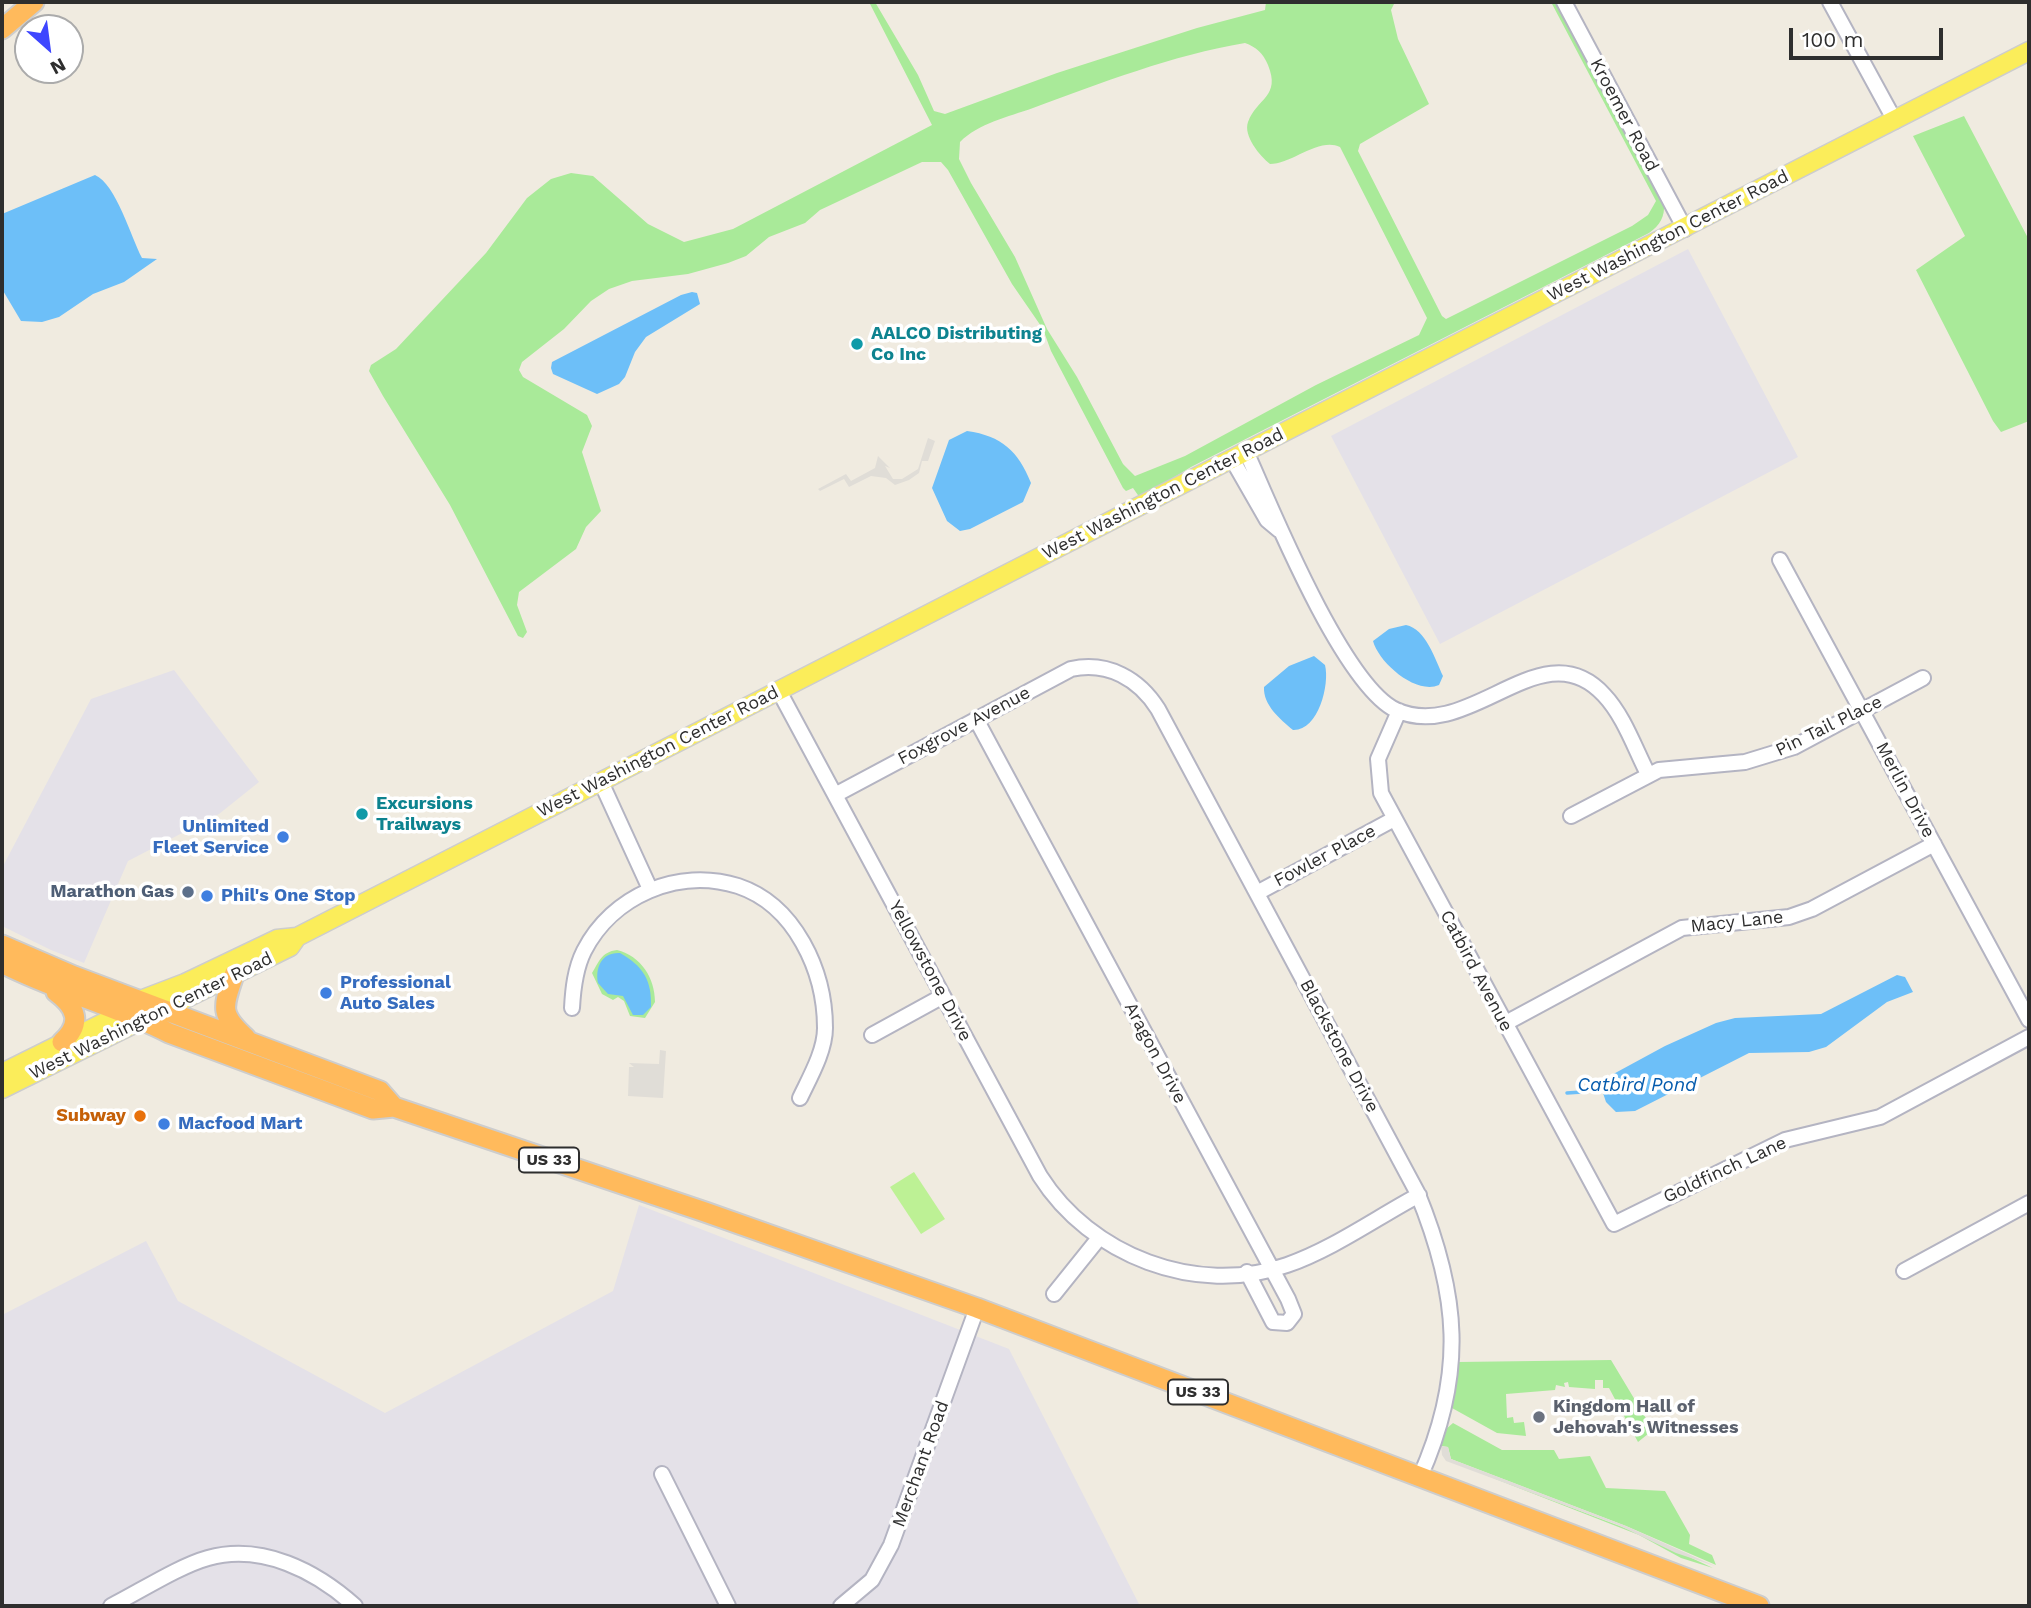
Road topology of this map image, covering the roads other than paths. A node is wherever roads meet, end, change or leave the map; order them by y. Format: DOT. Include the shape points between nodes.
graph roads {
  1 [pos="34,2"];
  2 [pos="1564,2"];
  3 [pos="1830,2"];
  4 [pos="2,29"];
  5 [pos="2029,51"];
  6 [pos="1895,121"];
  7 [pos="1685,229"];
  8 [pos="1239,455"];
  9 [pos="1780,560"];
  10 [pos="1095,667"];
  11 [pos="1923,678"];
  12 [pos="779,691"];
  13 [pos="1399,711"];
  14 [pos="1863,711"];
  15 [pos="976,719"];
  16 [pos="1648,774"];
  17 [pos="600,782"];
  18 [pos="835,795"];
  19 [pos="1571,816"];
  20 [pos="1394,820"];
  21 [pos="1934,844"];
  22 [pos="650,889"];
  23 [pos="1256,893"];
  24 [pos="297,937"];
  25 [pos="2,945"];
  26 [pos="2,963"];
  27 [pos="234,975"];
  28 [pos="44,983"];
  29 [pos="943,996"];
  30 [pos="143,999"];
  31 [pos="166,1008"];
  32 [pos="572,1008"];
  33 [pos="134,1016"];
  34 [pos="2029,1020"];
  35 [pos="1504,1024"];
  36 [pos="872,1035"];
  37 [pos="2029,1037"];
  38 [pos="62,1042"];
  39 [pos="255,1046"];
  40 [pos="2,1073"];
  41 [pos="2,1089"];
  42 [pos="800,1098"];
  43 [pos="394,1107"];
  44 [pos="1419,1195"];
  45 [pos="2029,1203"];
  46 [pos="1614,1224"];
  47 [pos="1099,1238"];
  48 [pos="1272,1269"];
  49 [pos="1905,1271"];
  50 [pos="1247,1272"];
  51 [pos="1054,1294"];
  52 [pos="976,1308"];
  53 [pos="662,1474"];
  54 [pos="1420,1477"];
  55 [pos="111,1606"];
  56 [pos="355,1606"];
  57 [pos="728,1606"];
  58 [pos="841,1606"];
  59 [pos="1759,1606"];
  1 -- 4 [label="highway"];
  2 -- 7 [label="street, Kroemer Road"];
  3 -- 6 [label="street"];
  5 -- 6 [label="main road, West Washington Center Road"];
  6 -- 7 [label="main road, West Washington Center Road"];
  7 -- 8 [label="main road, West Washington Center Road"];
  8 -- 12 [label="main road, West Washington Center Road"];
  8 -- 13 [label="street" via="1268,497 1279,530 1357,675"];
  9 -- 14 [label="street, Merlin Drive"];
  10 -- 15 [label="street, Foxgrove Avenue" via="1059,675"];
  10 -- 23 [label="street, Blackstone Drive" via="1133,680 1150,697"];
  11 -- 14 [label="street, Pin Tail Place"];
  12 -- 17 [label="main road, West Washington Center Road"];
  12 -- 18 [label="street, Yellowstone Drive"];
  13 -- 16 [label="street" via="1445,715 1479,704 1530,677 1566,675 1590,684 1607,698"];
  13 -- 20 [label="street, Catbird Avenue" via="1382,746 1378,769 1381,793"];
  14 -- 16 [label="street, Pin Tail Place" via="1780,753"];
  14 -- 21 [label="street, Merlin Drive"];
  15 -- 18 [label="street, Foxgrove Avenue"];
  15 -- 48 [label="street, Aragon Drive"];
  16 -- 19 [label="street"];
  17 -- 22 [label="street"];
  17 -- 24 [label="main road, West Washington Center Road"];
  18 -- 29 [label="street, Yellowstone Drive"];
  20 -- 23 [label="street, Fowler Place"];
  20 -- 35 [label="street, Catbird Avenue"];
  21 -- 34 [label="street, Merlin Drive"];
  21 -- 35 [label="street, Macy Lane" via="1789,917 1682,928"];
  22 -- 32 [label="street" via="614,912 596,931 582,953"];
  22 -- 42 [label="street" via="698,879 739,887 767,902 788,921 819,981 825,1030 816,1065"];
  23 -- 44 [label="street, Blackstone Drive"];
  24 -- 27 [label="main road, West Washington Center Road" via="290,947"];
  24 -- 30 [label="main road, West Washington Center Road" via="277,939"];
  25 -- 30 [label="highway, US 33"];
  26 -- 28 [label="highway, US 33"];
  27 -- 31 [label="main road, West Washington Center Road"];
  27 -- 39 [label="highway" via="225,1001 226,1016"];
  28 -- 33 [label="highway, US 33"];
  28 -- 38 [label="highway" via="75,1011 73,1027"];
  29 -- 36 [label="street"];
  29 -- 47 [label="street, Yellowstone Drive" via="1040,1176 1076,1220"];
  30 -- 31 [label="highway, US 33"];
  30 -- 33 [label="main road, West Washington Center Road"];
  31 -- 33 [label="main road, West Washington Center Road"];
  31 -- 39 [label="highway, US 33"];
  33 -- 38 [label="main road, West Washington Center Road"];
  33 -- 41 [label="main road, West Washington Center Road"];
  33 -- 43 [label="highway, US 33" via="373,1109"];
  35 -- 46 [label="street, Catbird Avenue"];
  37 -- 46 [label="street, Goldfinch Lane" via="1880,1117 1784,1140"];
  38 -- 40 [label="main road, West Washington Center Road"];
  39 -- 43 [label="highway, US 33" via="380,1091"];
  43 -- 52 [label="highway, US 33"];
  44 -- 48 [label="street, Yellowstone Drive" via="1301,1259"];
  44 -- 54 [label="street, Blackstone Drive" via="1442,1256 1452,1324 1448,1395"];
  45 -- 49 [label="street"];
  47 -- 50 [label="street, Yellowstone Drive" via="1157,1266 1204,1274"];
  47 -- 51 [label="street"];
  48 -- 50 [label="street, Yellowstone Drive"];
  48 -- 50 [label="street, Aragon Drive" via="1293,1309 1291,1319 1283,1325 1270,1318"];
  52 -- 54 [label="highway, US 33"];
  52 -- 58 [label="street, Merchant Road" via="891,1545 872,1580"];
  53 -- 57 [label="street"];
  54 -- 59 [label="highway, US 33"];
  55 -- 56 [label="street" via="207,1558 243,1553 280,1560 331,1584"];
}
